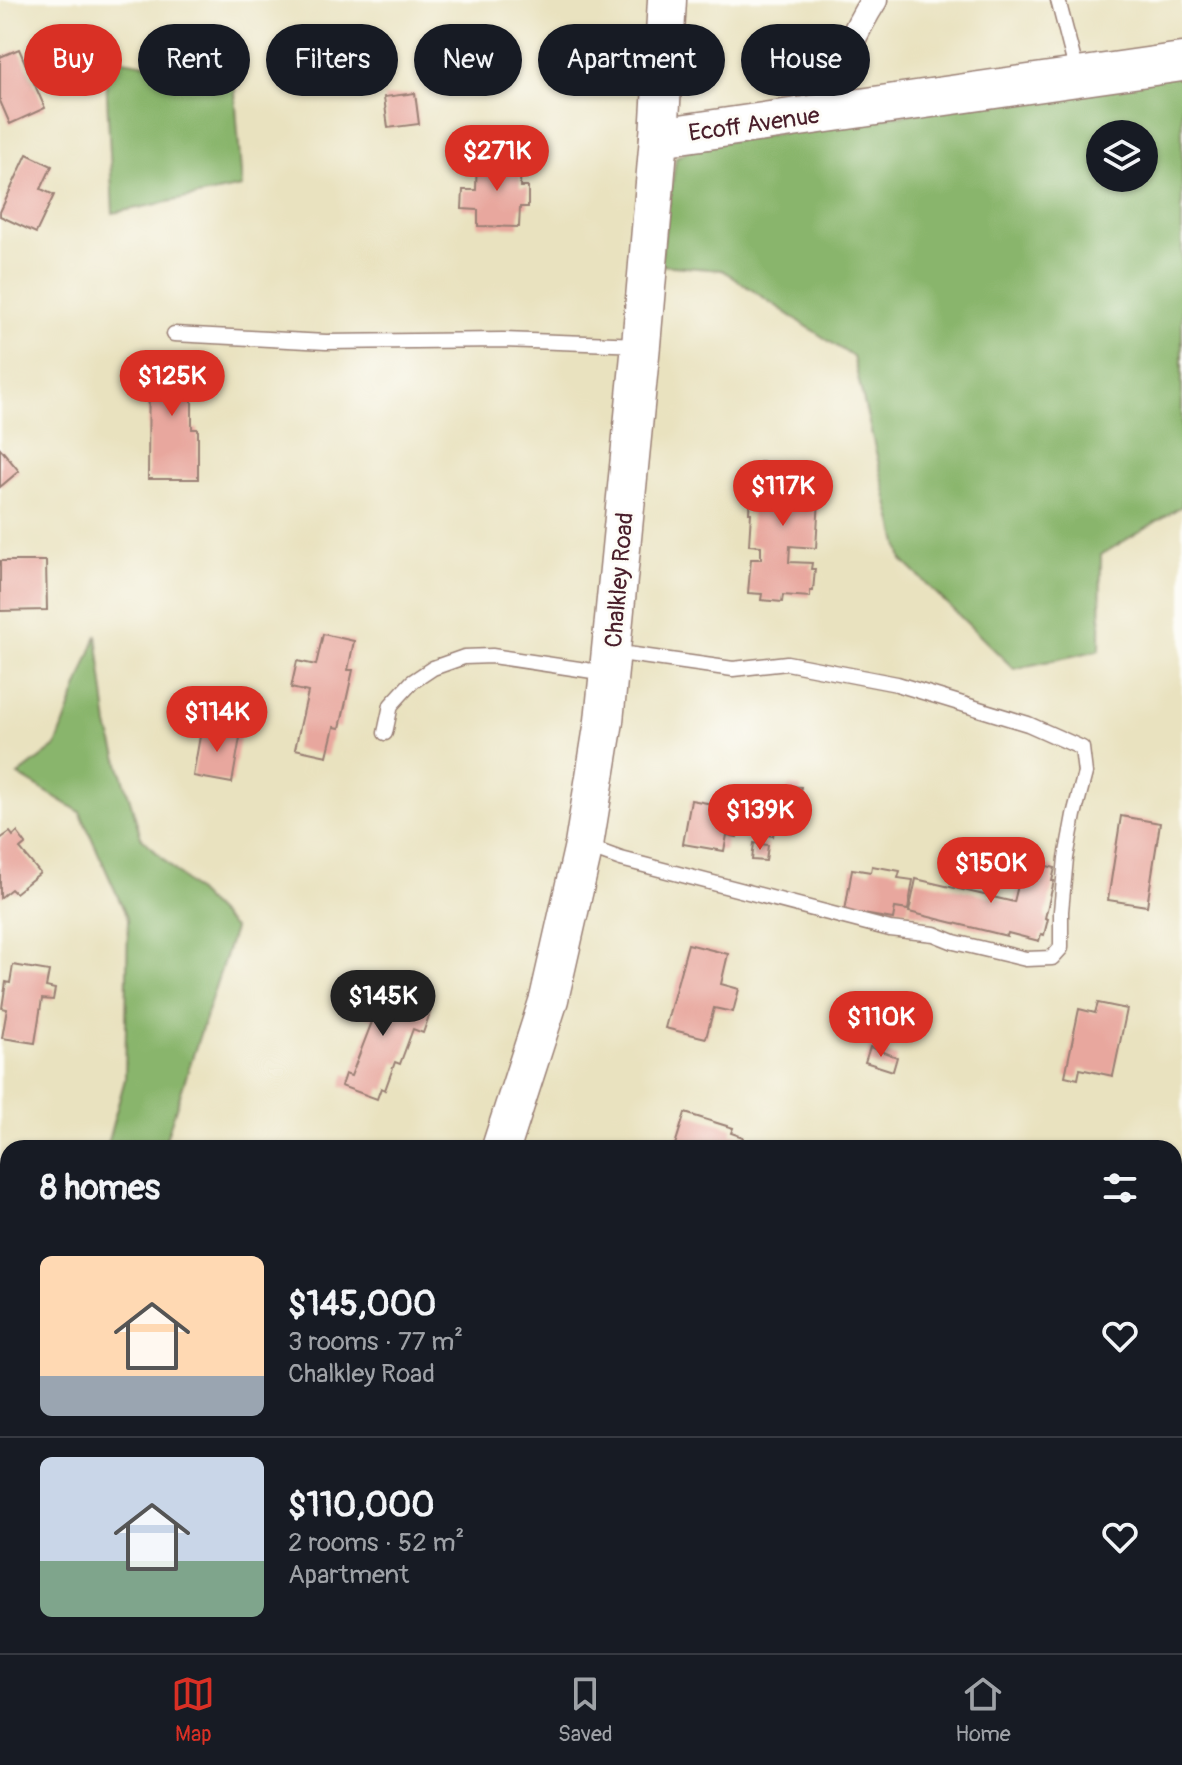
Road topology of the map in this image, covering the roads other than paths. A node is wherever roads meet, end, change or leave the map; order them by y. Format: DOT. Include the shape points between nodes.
graph roads {
  1 [pos="667,0"];
  2 [pos="874,0"];
  3 [pos="1058,0"];
  4 [pos="1182,62"];
  5 [pos="1078,78"];
  6 [pos="823,115"];
  7 [pos="659,137"];
  8 [pos="174,334"];
  9 [pos="641,345"];
  10 [pos="611,662"];
  11 [pos="385,733"];
  12 [pos="584,845"];
  13 [pos="504,1140"];
  1 -- 7 [label="street, Chalkley Road"];
  2 -- 6 [label="street" via="840,64"];
  3 -- 5 [label="lane"];
  4 -- 5 [label="street, Ecoff Avenue"];
  5 -- 6 [label="street, Ecoff Avenue"];
  6 -- 7 [label="street, Ecoff Avenue"];
  7 -- 9 [label="street, Chalkley Road"];
  8 -- 9 [label="lane" via="326,342"];
  9 -- 10 [label="street, Chalkley Road"];
  10 -- 11 [label="lane" via="464,657 412,682 391,705"];
  10 -- 12 [label="street, Chalkley Road"];
  10 -- 12 [label="lane" via="733,669 787,663 897,684 1028,724 1082,748 1085,773 1066,858 1061,948 1052,958 1026,959 829,914"];
  12 -- 13 [label="street, Chalkley Road" via="549,999"];
}
